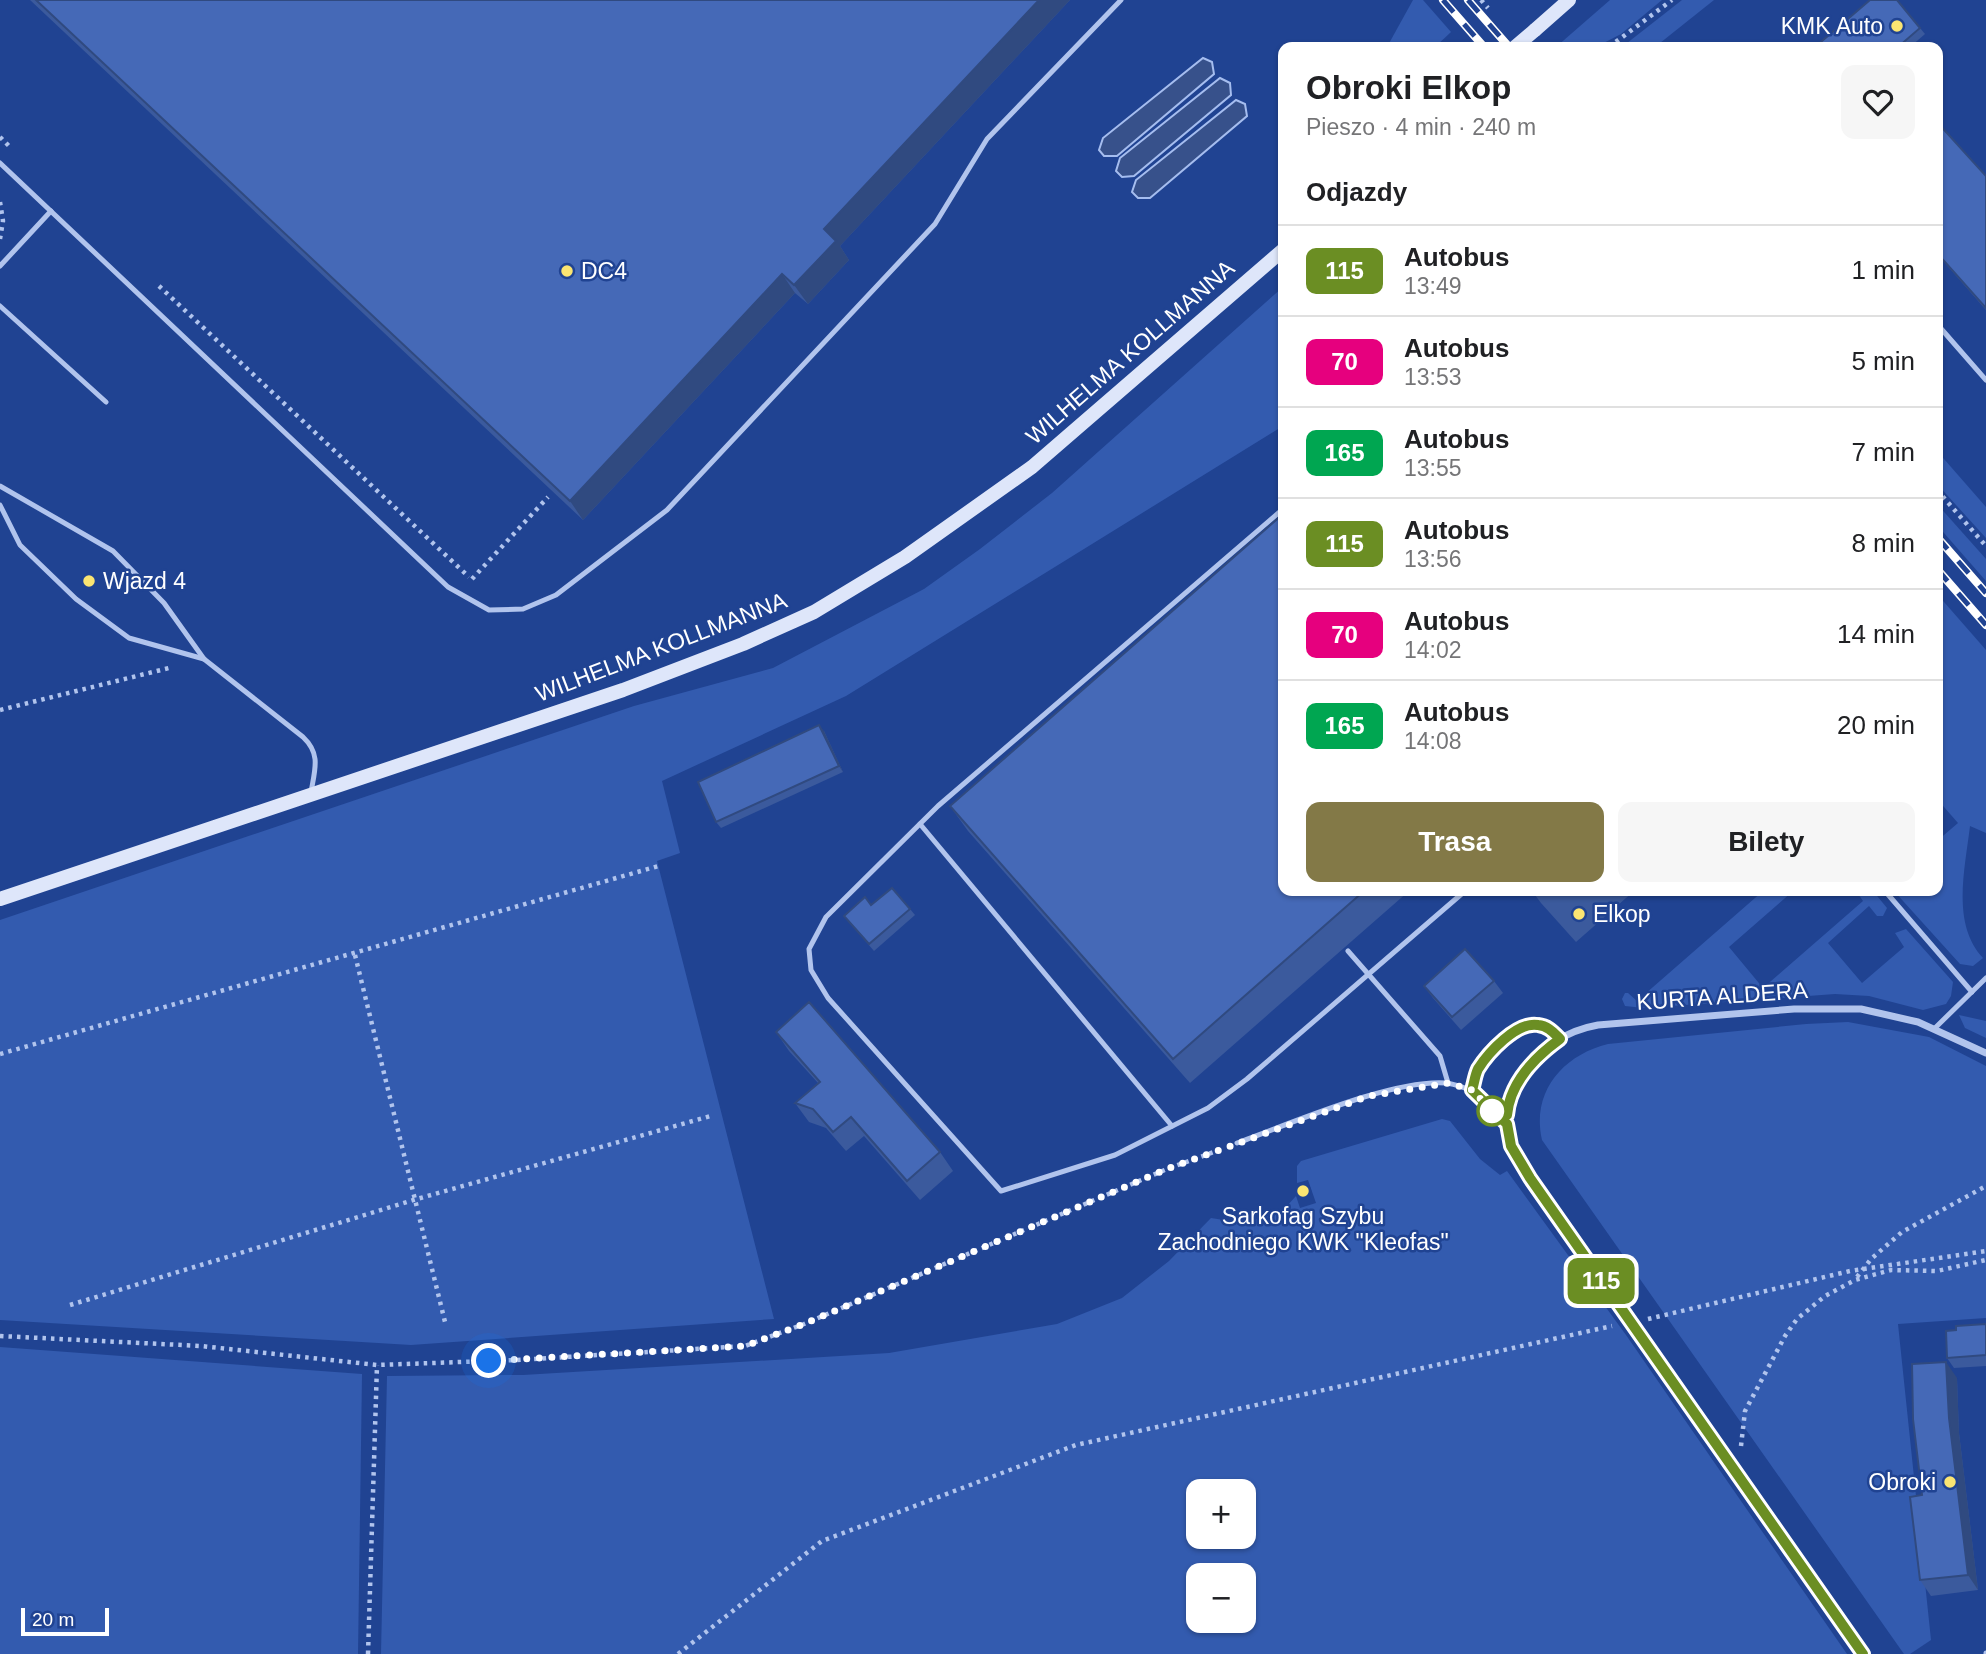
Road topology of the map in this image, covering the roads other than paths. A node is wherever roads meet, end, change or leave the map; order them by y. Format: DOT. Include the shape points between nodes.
graph roads {
  1 [pos="1121,0"];
  2 [pos="1569,0"];
  3 [pos="1521,42"];
  4 [pos="0,163"];
  5 [pos="51,211"];
  6 [pos="1278,254"];
  7 [pos="0,266"];
  8 [pos="0,306"];
  9 [pos="1943,331"];
  10 [pos="1986,380"];
  11 [pos="106,402"];
  12 [pos="0,486"];
  13 [pos="0,505"];
  14 [pos="1278,513"];
  15 [pos="204,659"];
  16 [pos="311,795"];
  17 [pos="920,824"];
  18 [pos="1459,896"];
  19 [pos="1889,896"];
  20 [pos="0,899"];
  21 [pos="1348,951"];
  22 [pos="1367,974"];
  23 [pos="1986,978"];
  24 [pos="1972,992"];
  25 [pos="1934,1029"];
  26 [pos="1560,1039"];
  27 [pos="1986,1053"];
  28 [pos="1448,1083"];
  29 [pos="1472,1090"];
  30 [pos="1507,1124"];
  31 [pos="1172,1126"];
  32 [pos="1237,1143"];
  33 [pos="1863,1654"];
  1 -- 5 [label="lane" via="987,139 935,224 667,510 556,596 523,609 489,610 449,587"];
  2 -- 3 [label="street, bridge"];
  4 -- 5 [label="lane"];
  5 -- 7 [label="lane"];
  6 -- 16 [label="street, WILHELMA KOLLMANNA" via="1022,475 826,605 756,639 648,681"];
  8 -- 11 [label="lane"];
  9 -- 10 [label="lane"];
  12 -- 15 [label="lane" via="113,551 164,603"];
  13 -- 15 [label="lane" via="20,545 76,599 129,638"];
  14 -- 17 [label="lane"];
  15 -- 16 [label="lane" via="314,748 317,763"];
  16 -- 20 [label="street, WILHELMA KOLLMANNA"];
  17 -- 31 [label="lane"];
  17 -- 31 [label="lane" via="826,917 809,949 811,970 828,998 1001,1191 1115,1155"];
  18 -- 22 [label="lane"];
  19 -- 24 [label="lane"];
  21 -- 22 [label="lane"];
  22 -- 28 [label="lane" via="1440,1056"];
  22 -- 31 [label="lane" via="1247,1079 1208,1108"];
  23 -- 24 [label="lane"];
  24 -- 25 [label="lane"];
  25 -- 26 [label="street, KURTA ALDERA" via="1886,1012 1819,1007 1598,1025"];
  25 -- 27 [label="street, KURTA ALDERA"];
  26 -- 29 [label="lane" via="1549,1028 1525,1026 1490,1055 1477,1071"];
  26 -- 30 [label="street, KURTA ALDERA" via="1537,1058 1514,1088"];
  28 -- 29 [label="lane"];
  28 -- 32 [label="lane" via="1369,1096"];
  29 -- 30 [label="lane"];
  30 -- 33 [label="street" via="1517,1158"];
}
